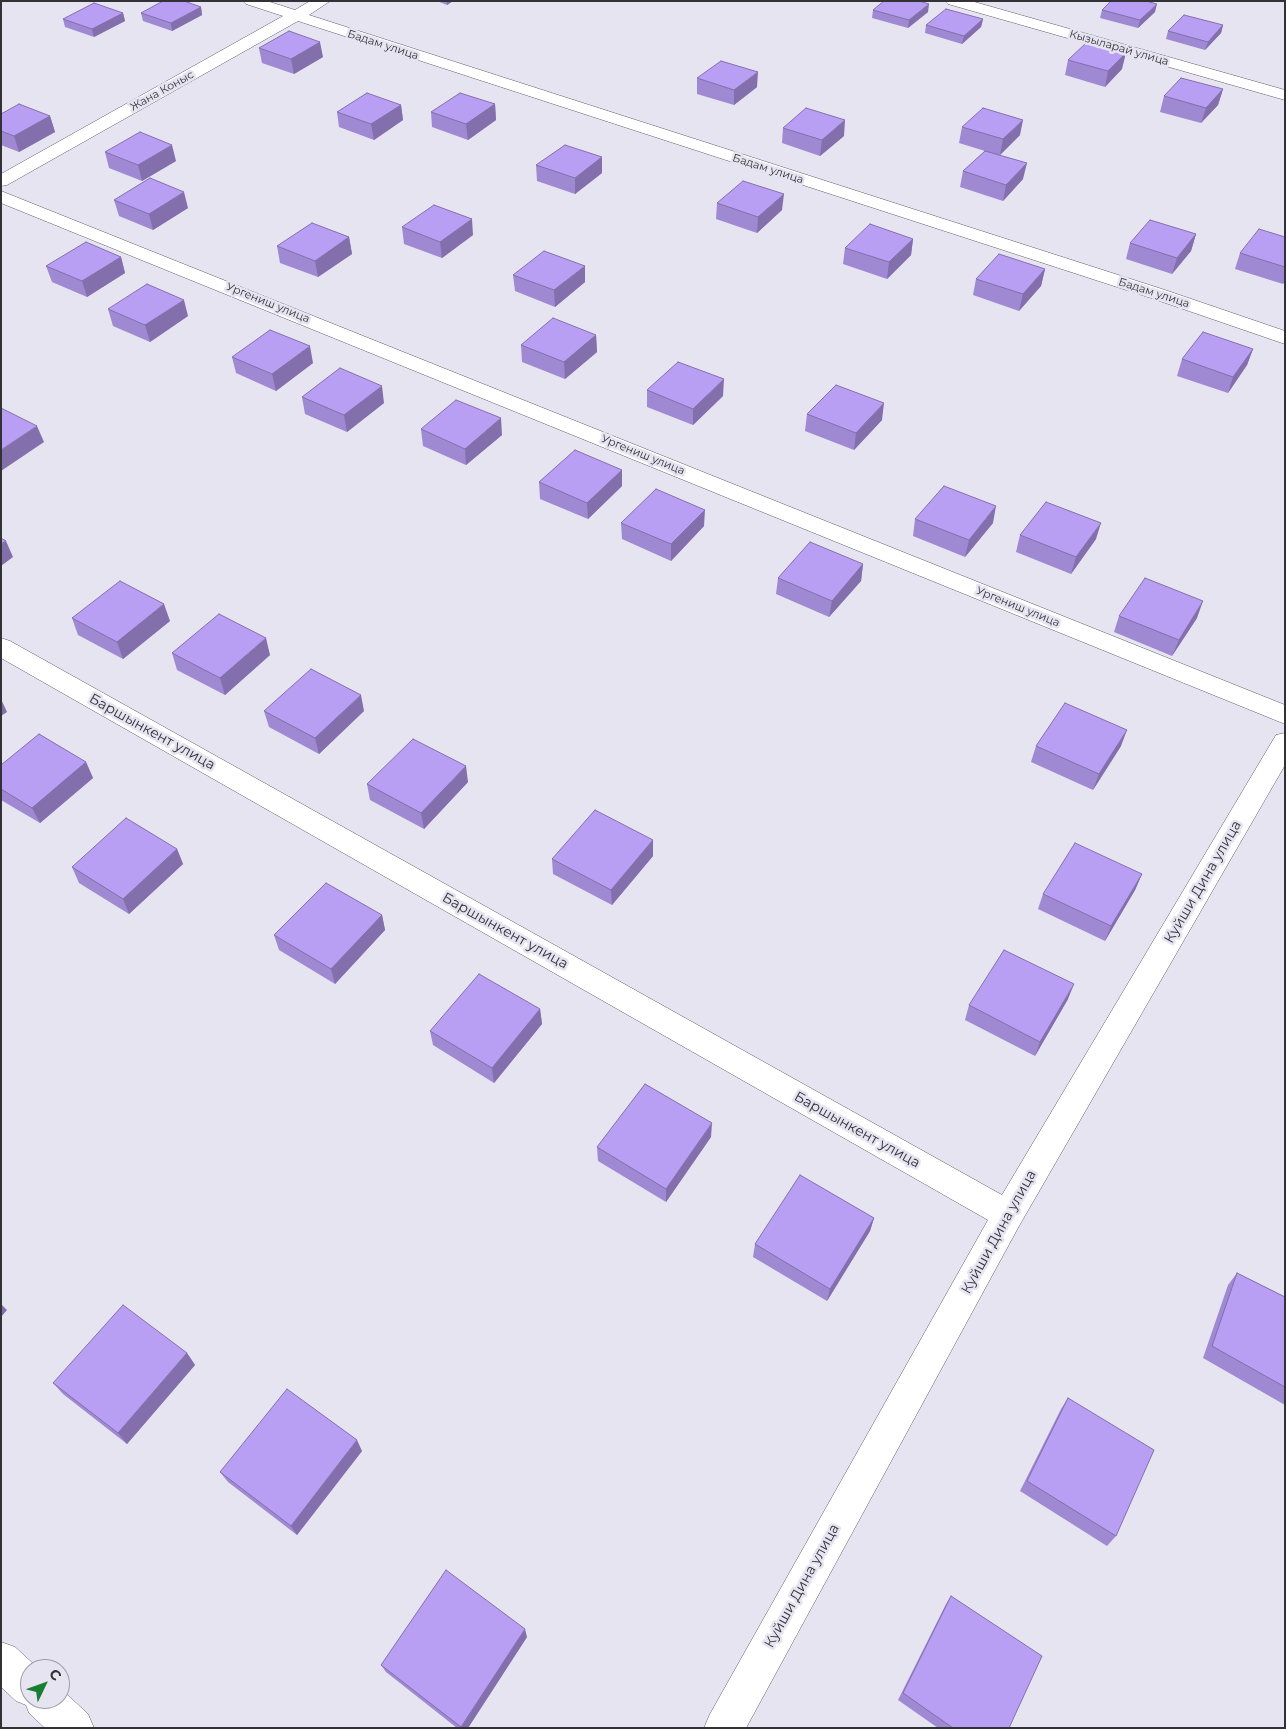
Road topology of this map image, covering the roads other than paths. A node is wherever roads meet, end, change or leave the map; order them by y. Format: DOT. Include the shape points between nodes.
graph roads {
  1 [pos="251,1"];
  2 [pos="322,1"];
  3 [pos="954,1"];
  4 [pos="294,16"];
  5 [pos="1285,95"];
  6 [pos="1,181"];
  7 [pos="1,196"];
  8 [pos="1285,338"];
  9 [pos="1,647"];
  10 [pos="1285,715"];
  11 [pos="1285,742"];
  12 [pos="1008,1215"];
  13 [pos="1,1661"];
  14 [pos="20,1678"];
  15 [pos="54,1709"];
  16 [pos="74,1728"];
  17 [pos="724,1728"];
  1 -- 4 [label="street, Бадам улица"];
  2 -- 4 [label="street, Жана Коныс"];
  3 -- 5 [label="street, Кызыларай улица"];
  4 -- 6 [label="street, Жана Коныс"];
  4 -- 8 [label="street, Бадам улица" via="1149,291"];
  7 -- 10 [label="street, Ургениш улица"];
  9 -- 12 [label="street, Баршынкент улица"];
  11 -- 12 [label="street, Куйши Дина улица"];
  12 -- 17 [label="street, Куйши Дина улица"];
  13 -- 14 [label="street"];
  15 -- 16 [label="street"];
}
